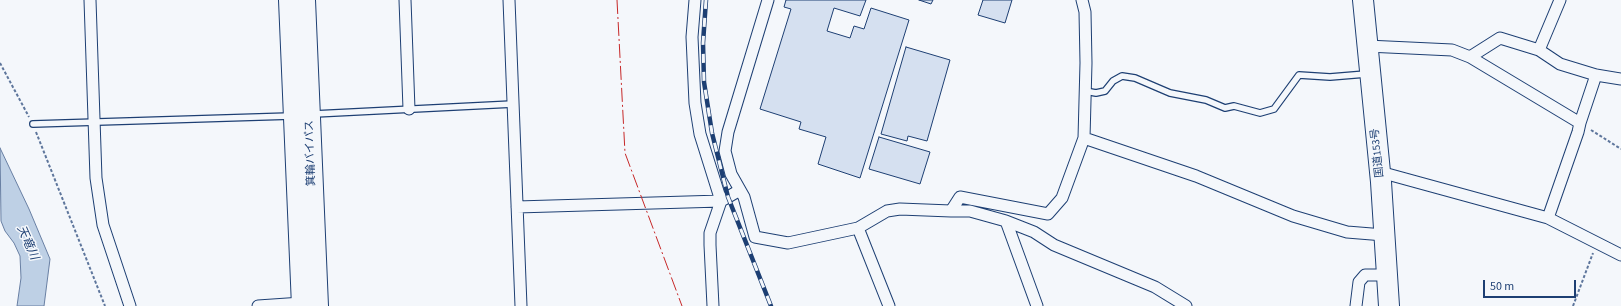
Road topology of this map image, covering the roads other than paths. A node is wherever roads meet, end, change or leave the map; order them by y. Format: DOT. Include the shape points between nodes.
graph roads {
  1 [pos="90,0"];
  2 [pos="289,0"];
  3 [pos="305,0"];
  4 [pos="405,0"];
  5 [pos="509,0"];
  6 [pos="695,0"];
  7 [pos="768,0"];
  8 [pos="1082,0"];
  9 [pos="1363,0"];
  10 [pos="1560,0"];
  11 [pos="1367,46"];
  12 [pos="1539,50"];
  13 [pos="1470,57"];
  14 [pos="1370,74"];
  15 [pos="1596,75"];
  16 [pos="1621,79"];
  17 [pos="1085,91"];
  18 [pos="513,104"];
  19 [pos="409,109"];
  20 [pos="302,115"];
  21 [pos="94,121"];
  22 [pos="1580,123"];
  23 [pos="33,124"];
  24 [pos="1084,138"];
  25 [pos="1380,172"];
  26 [pos="740,190"];
  27 [pos="721,202"];
  28 [pos="517,207"];
  29 [pos="951,211"];
  30 [pos="1548,218"];
  31 [pos="1006,221"];
  32 [pos="858,228"];
  33 [pos="1384,235"];
  34 [pos="1621,255"];
  35 [pos="1388,275"];
  36 [pos="307,305"];
  37 [pos="130,306"];
  38 [pos="258,306"];
  39 [pos="521,306"];
  40 [pos="713,306"];
  41 [pos="889,306"];
  42 [pos="1037,306"];
  43 [pos="1186,306"];
  44 [pos="1356,306"];
  45 [pos="1389,306"];
  1 -- 21 [label="street"];
  2 -- 20 [label="highway, 箕輪バイパス"];
  3 -- 20 [label="highway, 箕輪バイパス"];
  4 -- 19 [label="street"];
  5 -- 18 [label="street"];
  6 -- 27 [label="street" via="692,37 695,103 700,134"];
  7 -- 26 [label="street" via="728,132 725,151 731,174"];
  8 -- 17 [label="street" via="1085,12"];
  9 -- 11 [label="highway, 国道153号"];
  10 -- 12 [label="street"];
  11 -- 13 [label="street" via="1452,50"];
  11 -- 14 [label="highway, 国道153号"];
  12 -- 13 [label="street" via="1500,38"];
  12 -- 15 [label="street" via="1560,64"];
  13 -- 22 [label="street"];
  14 -- 17 [label="lane" via="1330,77 1299,75 1274,110 1260,113 1234,106 1225,108 1206,100 1170,93 1135,78 1122,76 1105,91"];
  14 -- 25 [label="highway, 国道153号"];
  15 -- 16 [label="street"];
  15 -- 22 [label="street"];
  17 -- 24 [label="street"];
  18 -- 19 [label="lane"];
  18 -- 28 [label="street"];
  19 -- 20 [label="lane"];
  20 -- 21 [label="lane"];
  20 -- 36 [label="highway, 箕輪バイパス"];
  21 -- 23 [label="lane"];
  21 -- 37 [label="street" via="96,178 103,225"];
  22 -- 30 [label="street"];
  24 -- 29 [label="street" via="1062,198 1048,214 960,197"];
  24 -- 33 [label="street" via="1196,176 1293,216 1347,232"];
  25 -- 30 [label="street"];
  25 -- 33 [label="highway, 国道153号"];
  26 -- 27 [label="street"];
  26 -- 32 [label="street" via="755,237 788,243"];
  27 -- 28 [label="street"];
  27 -- 40 [label="street" via="710,234"];
  28 -- 39 [label="street"];
  29 -- 31 [label="street" via="970,211"];
  29 -- 32 [label="street" via="886,211"];
  30 -- 34 [label="street"];
  31 -- 42 [label="street"];
  31 -- 43 [label="street" via="1034,232 1054,245 1155,287"];
  32 -- 41 [label="street"];
  33 -- 35 [label="highway, 国道153号"];
  35 -- 44 [label="street" via="1365,275 1359,282"];
  35 -- 45 [label="highway, 国道153号"];
  36 -- 38 [label="street"];
}
